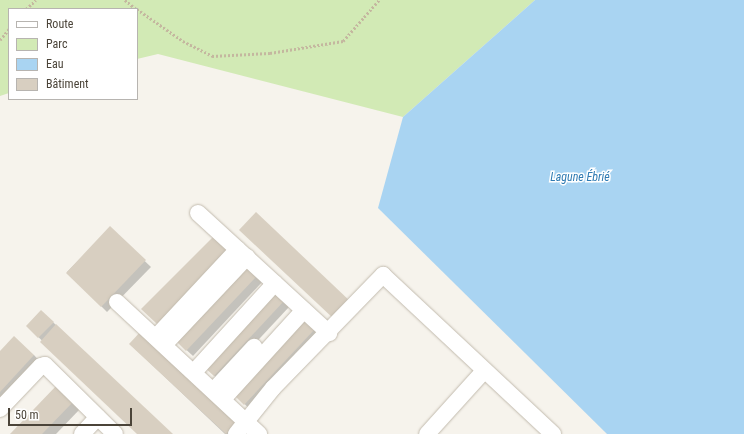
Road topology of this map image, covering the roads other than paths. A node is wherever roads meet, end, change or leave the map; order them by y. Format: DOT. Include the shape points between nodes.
graph roads {
  1 [pos="198,213"];
  2 [pos="242,253"];
  3 [pos="271,279"];
  4 [pos="117,302"];
  5 [pos="300,306"];
  6 [pos="328,333"];
  7 [pos="160,341"];
  8 [pos="190,368"];
  9 [pos="484,371"];
  10 [pos="219,395"];
  11 [pos="0,409"];
  12 [pos="98,417"];
  13 [pos="246,421"];
  14 [pos="549,433"];
  15 [pos="82,434"];
  16 [pos="115,434"];
  17 [pos="236,434"];
  18 [pos="259,434"];
  19 [pos="427,434"];
  1 -- 2 [label="lane"];
  2 -- 3 [label="lane"];
  2 -- 7 [label="lane"];
  3 -- 5 [label="lane"];
  3 -- 8 [label="lane"];
  4 -- 7 [label="lane"];
  5 -- 6 [label="lane"];
  5 -- 10 [label="lane"];
  6 -- 9 [label="lane" via="383,275"];
  6 -- 13 [label="lane" via="273,388"];
  7 -- 8 [label="lane"];
  8 -- 10 [label="lane"];
  9 -- 14 [label="lane"];
  9 -- 19 [label="lane"];
  10 -- 13 [label="lane"];
  11 -- 12 [label="lane" via="45,365"];
  12 -- 15 [label="lane"];
  12 -- 16 [label="lane"];
  13 -- 17 [label="lane"];
  13 -- 18 [label="lane"];
}
